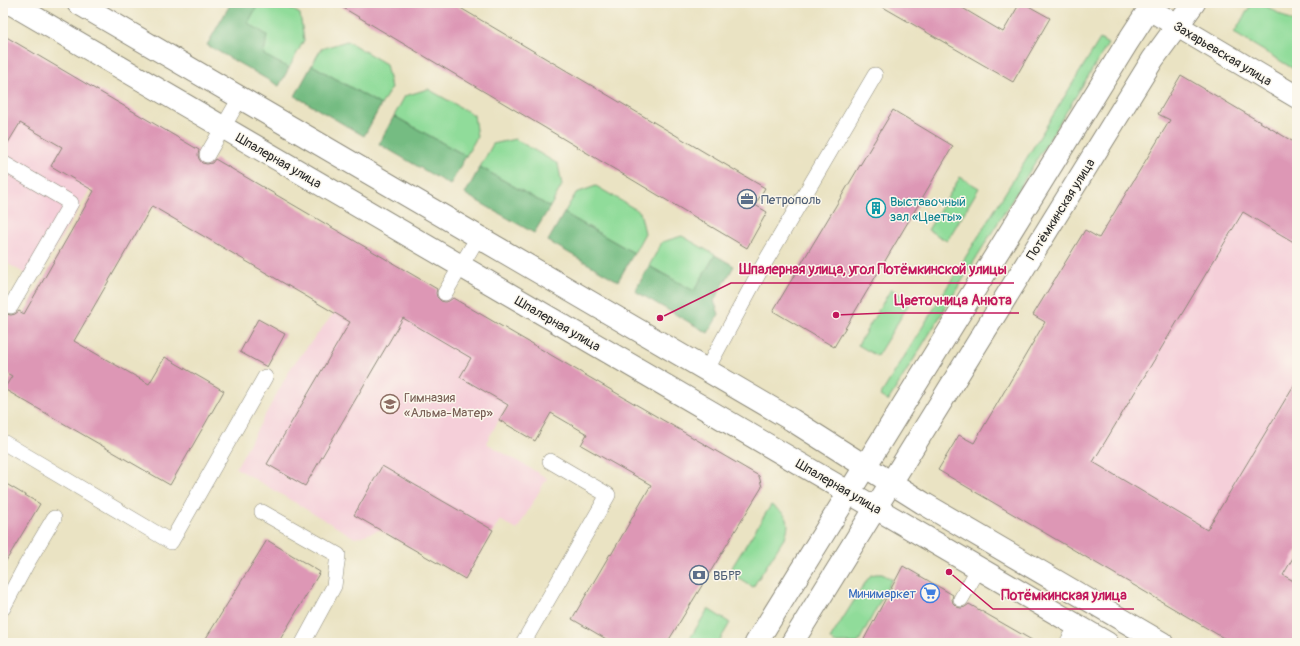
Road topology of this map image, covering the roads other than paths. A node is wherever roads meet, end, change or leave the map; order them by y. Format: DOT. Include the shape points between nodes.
graph roads {
  1 [pos="10,3"];
  2 [pos="78,3"];
  3 [pos="1194,3"];
  4 [pos="1151,6"];
  5 [pos="1177,26"];
  6 [pos="875,75"];
  7 [pos="1297,97"];
  8 [pos="240,98"];
  9 [pos="223,127"];
  10 [pos="207,155"];
  11 [pos="3,163"];
  12 [pos="478,237"];
  13 [pos="461,266"];
  14 [pos="445,294"];
  15 [pos="12,306"];
  16 [pos="706,371"];
  17 [pos="265,378"];
  18 [pos="3,442"];
  19 [pos="550,461"];
  20 [pos="866,467"];
  21 [pos="891,483"];
  22 [pos="850,493"];
  23 [pos="876,508"];
  24 [pos="262,512"];
  25 [pos="54,518"];
  26 [pos="979,568"];
  27 [pos="961,599"];
  28 [pos="3,608"];
  29 [pos="1072,634"];
  30 [pos="303,643"];
  31 [pos="523,643"];
  32 [pos="756,643"];
  33 [pos="792,643"];
  34 [pos="1107,643"];
  35 [pos="1162,643"];
  1 -- 9 [label="street, Шпалерная улица"];
  2 -- 8 [label="street"];
  3 -- 5 [label="street, Потёмкинская улица"];
  4 -- 5 [label="street, Захарьевская улица"];
  4 -- 20 [label="street"];
  5 -- 7 [label="street, Захарьевская улица"];
  5 -- 21 [label="street, Потёмкинская улица" via="1153,59"];
  6 -- 16 [label="lane" via="761,269"];
  8 -- 9 [label="lane"];
  8 -- 12 [label="street"];
  9 -- 10 [label="lane"];
  9 -- 13 [label="street, Шпалерная улица"];
  11 -- 15 [label="lane" via="71,203"];
  12 -- 13 [label="lane"];
  12 -- 16 [label="street"];
  13 -- 14 [label="lane"];
  13 -- 22 [label="street, Шпалерная улица"];
  16 -- 20 [label="street" via="792,420"];
  17 -- 18 [label="lane" via="171,542"];
  19 -- 31 [label="lane" via="608,495"];
  20 -- 21 [label="street"];
  20 -- 22 [label="street"];
  21 -- 23 [label="street, Потёмкинская улица"];
  21 -- 35 [label="street"];
  22 -- 23 [label="street, Шпалерная улица"];
  22 -- 32 [label="street"];
  23 -- 26 [label="street, Шпалерная улица"];
  23 -- 33 [label="street, Потёмкинская улица"];
  24 -- 30 [label="lane" via="338,555 334,586"];
  25 -- 28 [label="lane"];
  26 -- 27 [label="lane"];
  26 -- 29 [label="street, Шпалерная улица"];
  29 -- 34 [label="street, Шпалерная улица"];
}
